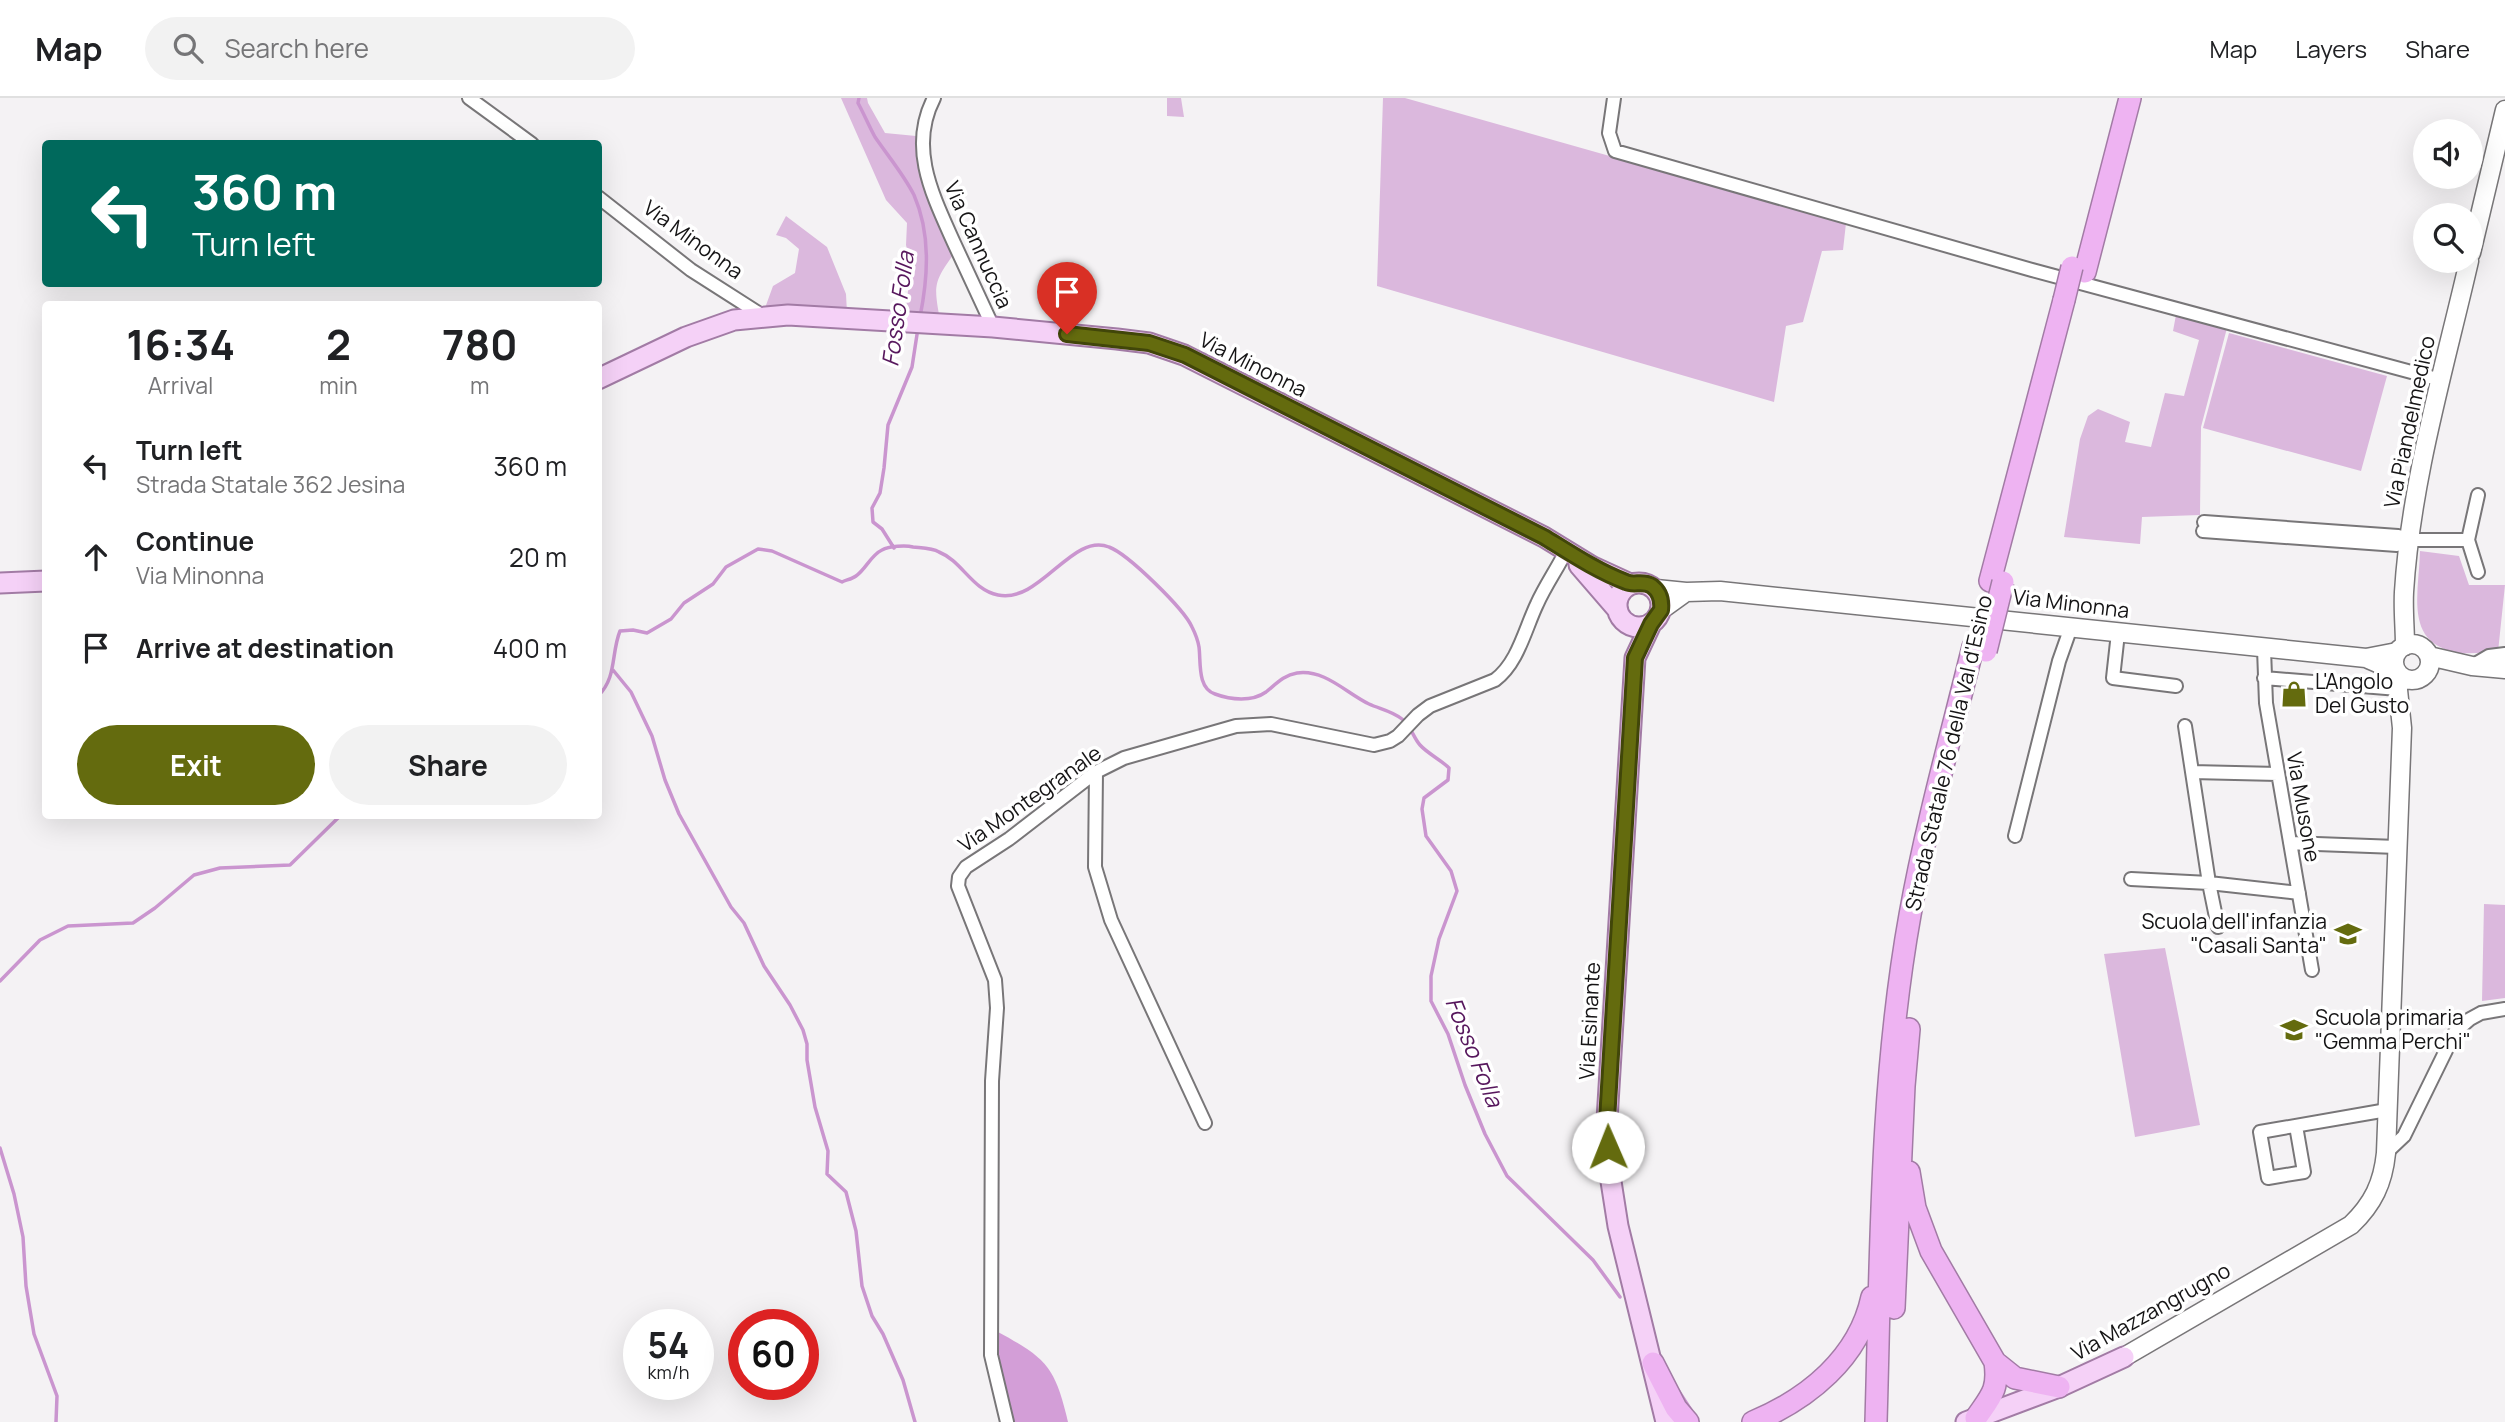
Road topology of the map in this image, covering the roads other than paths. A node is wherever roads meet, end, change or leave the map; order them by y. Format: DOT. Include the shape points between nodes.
graph roads {
  1 [pos="469,98"];
  2 [pos="934,98"];
  3 [pos="1614,98"];
  4 [pos="2116,98"];
  5 [pos="2130,98"];
  6 [pos="2505,110"];
  7 [pos="526,140"];
  8 [pos="602,200"];
  9 [pos="2483,203"];
  10 [pos="2079,270"];
  11 [pos="2466,273"];
  12 [pos="763,317"];
  13 [pos="993,327"];
  14 [pos="602,377"];
  15 [pos="2441,380"];
  16 [pos="2478,495"];
  17 [pos="2204,526"];
  18 [pos="2409,540"];
  19 [pos="2468,540"];
  20 [pos="1566,551"];
  21 [pos="2478,572"];
  22 [pos="1589,575"];
  23 [pos="1553,578"];
  24 [pos="42,581"];
  25 [pos="0,583"];
  26 [pos="1630,584"];
  27 [pos="1656,589"];
  28 [pos="1686,592"];
  29 [pos="1619,614"];
  30 [pos="1656,617"];
  31 [pos="2071,627"];
  32 [pos="2118,633"];
  33 [pos="1979,649"];
  34 [pos="2264,649"];
  35 [pos="2505,654"];
  36 [pos="1635,658"];
  37 [pos="2414,660"];
  38 [pos="2472,666"];
  39 [pos="2505,669"];
  40 [pos="2264,678"];
  41 [pos="2176,685"];
  42 [pos="2398,689"];
  43 [pos="2185,726"];
  44 [pos="2402,728"];
  45 [pos="1096,772"];
  46 [pos="2192,772"];
  47 [pos="2278,774"];
  48 [pos="2015,836"];
  49 [pos="2290,843"];
  50 [pos="2396,847"];
  51 [pos="2131,879"];
  52 [pos="2209,883"];
  53 [pos="2298,893"];
  54 [pos="2218,927"];
  55 [pos="2312,970"];
  56 [pos="1912,995"];
  57 [pos="2505,1009"];
  58 [pos="2387,1110"];
  59 [pos="1205,1123"];
  60 [pos="2296,1126"];
  61 [pos="2386,1153"];
  62 [pos="1881,1258"];
  63 [pos="2124,1357"];
  64 [pos="1995,1362"];
  65 [pos="1653,1363"];
  66 [pos="2059,1387"];
  67 [pos="1982,1418"];
  68 [pos="1007,1422"];
  69 [pos="1666,1422"];
  70 [pos="1688,1422"];
  71 [pos="1753,1422"];
  72 [pos="1877,1422"];
  73 [pos="1888,1422"];
  1 -- 7 [label="street"];
  2 -- 13 [label="street, Via Cannuccia" via="926,113 924,165 932,194"];
  3 -- 15 [label="street" via="1609,133 1615,150 2032,270"];
  4 -- 10 [label="highway, Strada Statale 76 della Val d'Esino"];
  5 -- 10 [label="highway, Strada Statale 76 della Val d'Esino"];
  6 -- 9 [label="main road"];
  8 -- 12 [label="street, Via Minonna" via="691,270"];
  10 -- 33 [label="highway, Strada Statale 76 della Val d'Esino"];
  11 -- 15 [label="main road, Via Piandelmedico"];
  12 -- 13 [label="main road, Via Minonna"];
  12 -- 14 [label="main road, Via Minonna" via="734,320 686,337"];
  13 -- 20 [label="main road, Via Minonna" via="1149,343 1185,355"];
  15 -- 18 [label="main road, Via Piandelmedico"];
  16 -- 19 [label="street"];
  17 -- 18 [label="street"];
  18 -- 19 [label="street"];
  18 -- 37 [label="main road, Via Piandelmedico" via="2404,595"];
  19 -- 21 [label="street"];
  20 -- 22 [label="main road, Via Minonna"];
  20 -- 23 [label="street, Via Montegranale"];
  20 -- 26 [label="main road, Via Minonna"];
  22 -- 23 [label="street"];
  22 -- 29 [label="main road, Via Minonna"];
  23 -- 45 [label="street, Via Montegranale" via="1502,675 1430,706 1390,741 1374,745 1271,724 1236,726 1125,758"];
  24 -- 25 [label="main road"];
  26 -- 27 [label="main road"];
  26 -- 29 [label="main road" via="1619,594"];
  27 -- 28 [label="main road, Via Minonna"];
  27 -- 30 [label="main road" via="1662,603"];
  28 -- 30 [label="main road"];
  28 -- 31 [label="main road, Via Minonna" via="1720,591"];
  29 -- 30 [label="main road" via="1632,626"];
  29 -- 36 [label="main road, Via Esinante"];
  30 -- 36 [label="main road, Via Esinante"];
  31 -- 32 [label="main road, Via Minonna"];
  31 -- 48 [label="street"];
  32 -- 34 [label="main road, Via Minonna"];
  32 -- 41 [label="street" via="2113,678"];
  33 -- 56 [label="highway, Strada Statale 76 della Val d'Esino" via="1922,922"];
  33 -- 62 [label="highway, Strada Statale 76 della Val d'Esino" via="1924,842 1909,917 1889,1081"];
  34 -- 37 [label="main road, Via Minonna"];
  34 -- 40 [label="street, Via Musone"];
  35 -- 38 [label="street" via="2489,656"];
  36 -- 65 [label="main road, Via Esinante" via="1607,1120 1618,1226"];
  37 -- 38 [label="main road, Via Minonna"];
  37 -- 42 [label="main road"];
  37 -- 44 [label="main road"];
  38 -- 39 [label="main road, Via Minonna"];
  40 -- 42 [label="street"];
  40 -- 47 [label="street, Via Musone"];
  42 -- 44 [label="main road"];
  43 -- 46 [label="street"];
  44 -- 50 [label="main road"];
  45 -- 59 [label="street" via="1095,867 1102,895"];
  45 -- 68 [label="street, Via Montegranale" via="966,867 959,877 961,895 995,980 991,1354"];
  46 -- 47 [label="street"];
  46 -- 52 [label="street"];
  47 -- 49 [label="street, Via Musone"];
  49 -- 50 [label="street"];
  49 -- 53 [label="street, Via Musone"];
  50 -- 58 [label="main road"];
  51 -- 52 [label="street"];
  52 -- 53 [label="street"];
  52 -- 54 [label="street"];
  53 -- 55 [label="street, Via Musone"];
  56 -- 64 [label="highway" via="1906,1122 1914,1208 1931,1251"];
  56 -- 73 [label="highway, Strada Statale 76 della Val d'Esino"];
  57 -- 61 [label="street" via="2481,1013 2455,1032 2404,1136"];
  58 -- 60 [label="street"];
  58 -- 61 [label="main road"];
  60 -- 60 [label="street" via="2260,1132 2268,1178 2304,1172"];
  61 -- 63 [label="main road, Via Mazzangrugno" via="2376,1196 2350,1224"];
  62 -- 71 [label="highway" via="1868,1314 1853,1347 1792,1404"];
  62 -- 72 [label="highway, Strada Statale 76 della Val d'Esino"];
  63 -- 66 [label="main road, Via Mazzangrugno"];
  64 -- 66 [label="highway" via="2015,1378"];
  64 -- 67 [label="highway" via="1995,1390"];
  65 -- 69 [label="main road, Via Esinante"];
  65 -- 70 [label="highway"];
  66 -- 67 [label="main road, Via Mazzangrugno"];
}
